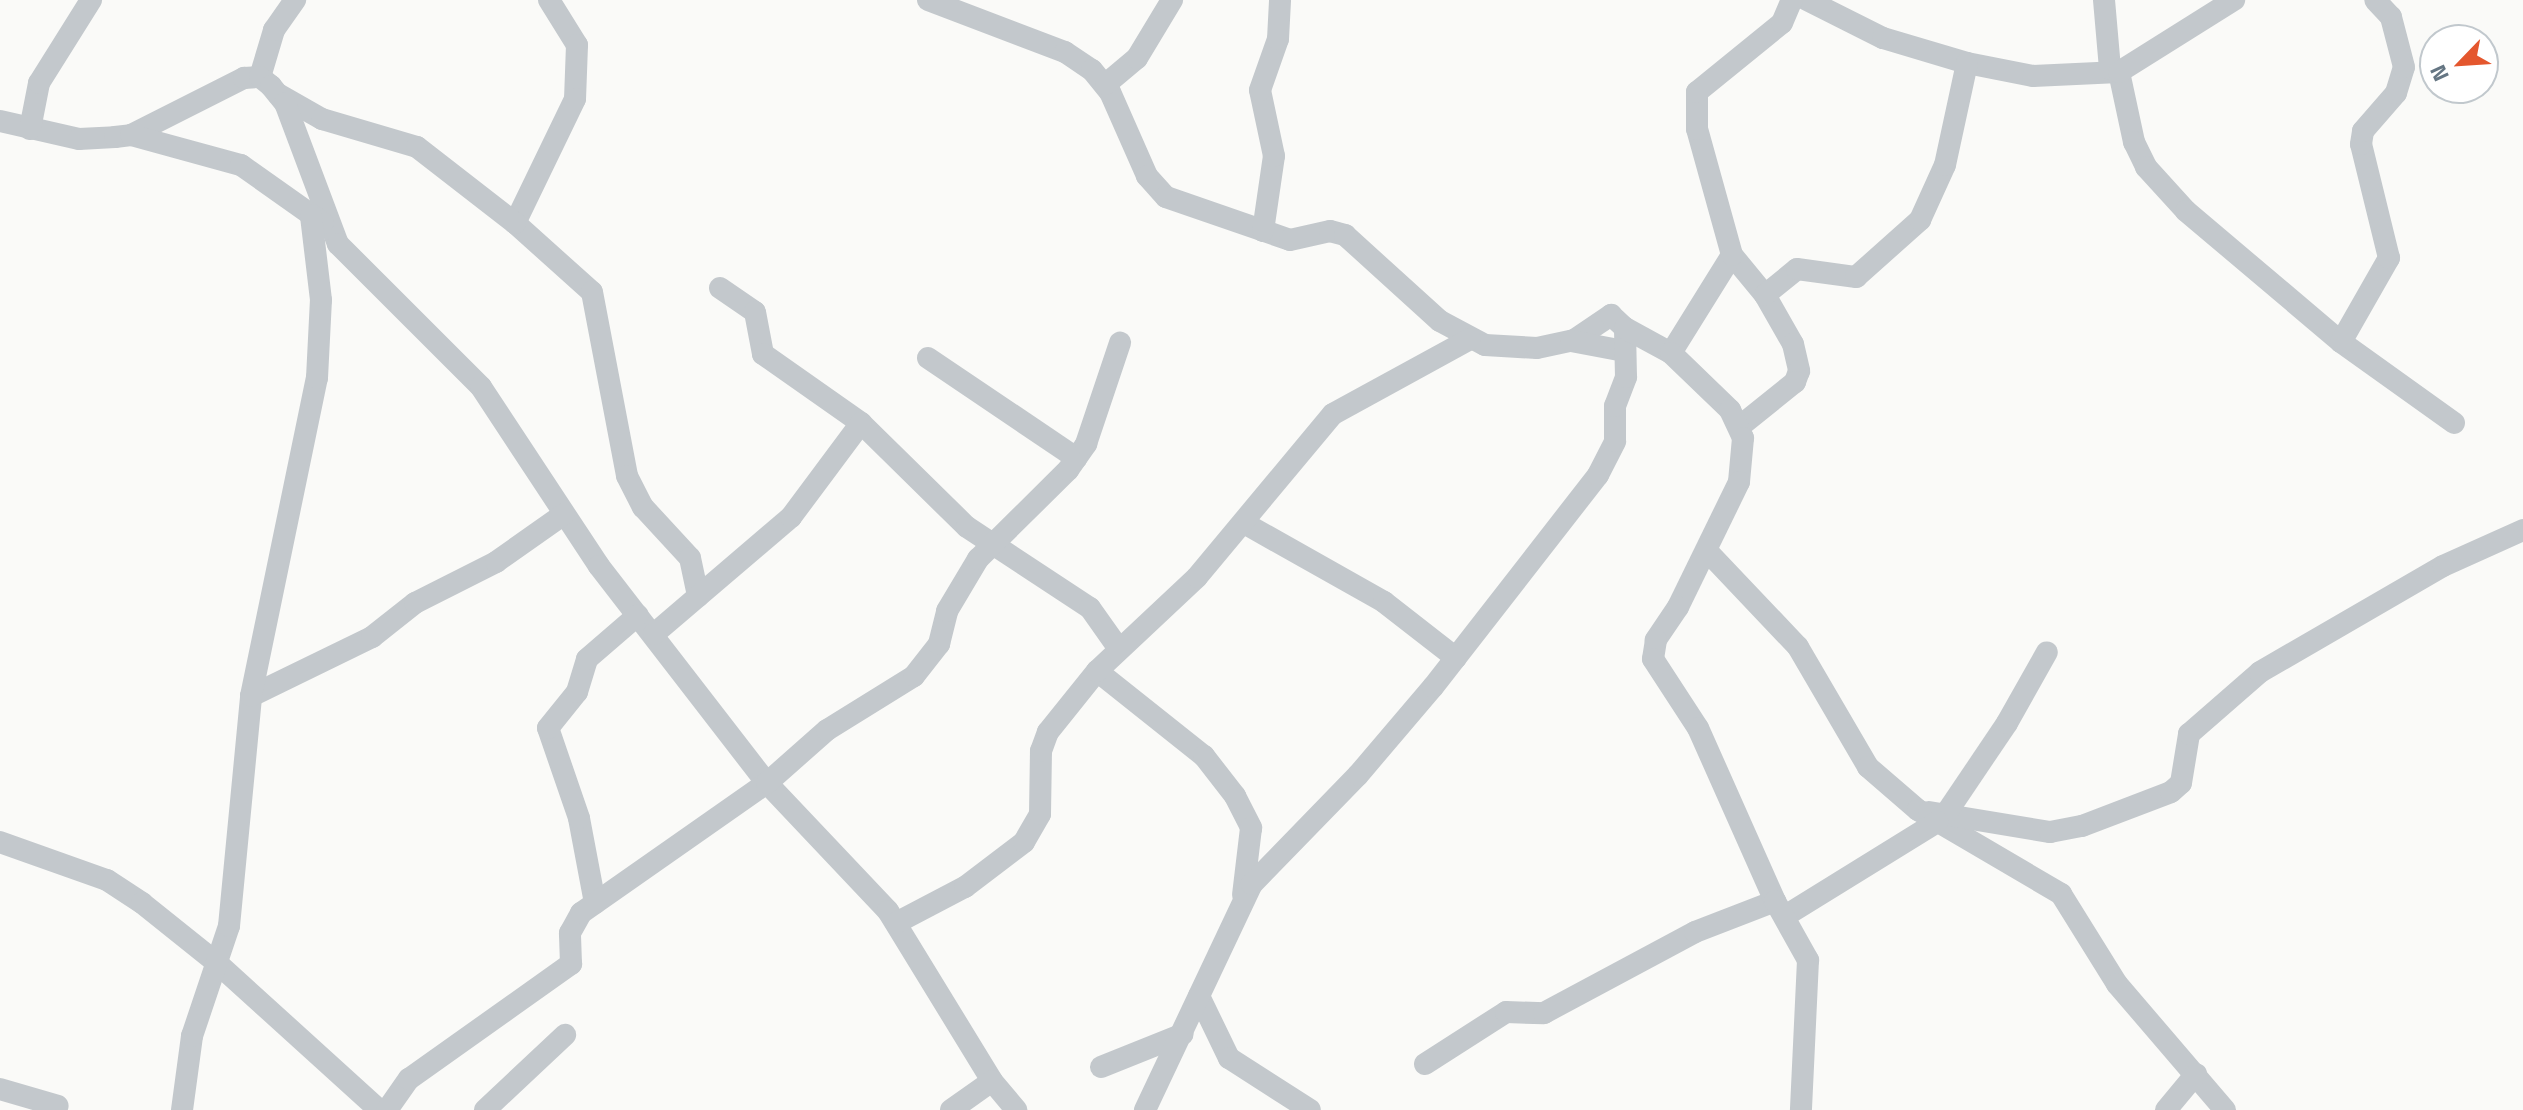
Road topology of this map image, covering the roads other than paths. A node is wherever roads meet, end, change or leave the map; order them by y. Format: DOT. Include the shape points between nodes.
graph roads {
  1 [pos="91,0"];
  2 [pos="295,0"];
  3 [pos="549,0"];
  4 [pos="928,0"];
  5 [pos="1172,0"];
  6 [pos="1280,0"];
  7 [pos="1792,0"];
  8 [pos="1807,0"];
  9 [pos="2104,0"];
  10 [pos="2234,0"];
  11 [pos="2375,0"];
  12 [pos="1967,63"];
  13 [pos="2115,71"];
  14 [pos="260,77"];
  15 [pos="1106,84"];
  16 [pos="278,94"];
  17 [pos="0,121"];
  18 [pos="30,129"];
  19 [pos="131,135"];
  20 [pos="319,221"];
  21 [pos="515,223"];
  22 [pos="1263,231"];
  23 [pos="1732,255"];
  24 [pos="720,288"];
  25 [pos="1765,295"];
  26 [pos="1625,328"];
  27 [pos="1470,339"];
  28 [pos="1571,341"];
  29 [pos="2341,342"];
  30 [pos="1120,343"];
  31 [pos="1624,351"];
  32 [pos="1671,353"];
  33 [pos="928,358"];
  34 [pos="861,423"];
  35 [pos="2454,423"];
  36 [pos="1739,427"];
  37 [pos="1076,458"];
  38 [pos="564,514"];
  39 [pos="1244,523"];
  40 [pos="2523,530"];
  41 [pos="992,542"];
  42 [pos="1707,551"];
  43 [pos="698,596"];
  44 [pos="638,615"];
  45 [pos="654,634"];
  46 [pos="1119,649"];
  47 [pos="2047,652"];
  48 [pos="1456,658"];
  49 [pos="1097,671"];
  50 [pos="251,696"];
  51 [pos="767,783"];
  52 [pos="1933,816"];
  53 [pos="0,842"];
  54 [pos="1242,902"];
  55 [pos="595,903"];
  56 [pos="1780,909"];
  57 [pos="896,923"];
  58 [pos="217,963"];
  59 [pos="1199,996"];
  60 [pos="1183,1034"];
  61 [pos="565,1035"];
  62 [pos="1425,1064"];
  63 [pos="1101,1067"];
  64 [pos="2196,1074"];
  65 [pos="992,1081"];
  66 [pos="0,1089"];
  67 [pos="58,1106"];
  68 [pos="1302,1108"];
  69 [pos="182,1110"];
  70 [pos="379,1110"];
  71 [pos="387,1110"];
  72 [pos="485,1110"];
  73 [pos="951,1110"];
  74 [pos="1016,1110"];
  75 [pos="1145,1110"];
  76 [pos="1801,1110"];
  77 [pos="2166,1110"];
  78 [pos="2225,1110"];
  1 -- 18 [label="street" via="39,83"];
  2 -- 14 [label="street" via="274,30"];
  3 -- 21 [label="street" via="577,45 575,99"];
  4 -- 15 [label="street" via="1065,52"];
  5 -- 15 [label="street" via="1137,58"];
  6 -- 22 [label="street" via="1278,39 1260,90 1274,156"];
  7 -- 23 [label="street" via="1782,23 1707,81 1695,97 1697,129"];
  8 -- 12 [label="street" via="1883,38"];
  9 -- 13 [label="street"];
  10 -- 13 [label="street"];
  11 -- 29 [label="street" via="2391,17 2404,67 2396,93 2363,131 2361,144 2389,258"];
  12 -- 13 [label="street" via="2033,76"];
  12 -- 25 [label="street" via="1945,165 1920,220 1856,277 1797,269"];
  13 -- 29 [label="street" via="2146,167 2186,211"];
  14 -- 16 [label="street"];
  14 -- 19 [label="street" via="231,83"];
  15 -- 22 [label="street" via="1155,189"];
  16 -- 20 [label="street"];
  16 -- 21 [label="street" via="322,119 417,147"];
  17 -- 18 [label="street"];
  18 -- 19 [label="street" via="79,139"];
  19 -- 20 [label="street" via="241,165"];
  20 -- 38 [label="street" via="360,271 473,378"];
  20 -- 50 [label="street" via="317,378"];
  21 -- 43 [label="street" via="592,292 627,476 643,507 690,558"];
  22 -- 27 [label="street" via="1290,240 1330,231 1345,235 1419,303"];
  23 -- 25 [label="street"];
  23 -- 32 [label="street"];
  24 -- 34 [label="street" via="755,312 763,354"];
  25 -- 36 [label="street" via="1793,344 1799,375"];
  26 -- 28 [label="street" via="1611,315"];
  26 -- 31 [label="street"];
  26 -- 32 [label="street"];
  27 -- 28 [label="street" via="1500,349"];
  27 -- 39 [label="street" via="1339,409"];
  28 -- 31 [label="street"];
  29 -- 35 [label="street"];
  30 -- 37 [label="street" via="1099,414"];
  31 -- 48 [label="street" via="1626,377 1615,406 1615,441 1598,475"];
  32 -- 36 [label="street" via="1730,410"];
  33 -- 37 [label="street"];
  34 -- 41 [label="street" via="967,527"];
  34 -- 43 [label="street" via="791,517"];
  36 -- 42 [label="street" via="1739,482"];
  37 -- 41 [label="street"];
  38 -- 44 [label="street"];
  38 -- 50 [label="street" via="496,562 415,603 372,637"];
  39 -- 46 [label="street" via="1197,577"];
  39 -- 48 [label="street" via="1384,602"];
  40 -- 52 [label="street" via="2443,566 2260,672 2189,734 2181,783 2171,792 2082,826 2050,832"];
  41 -- 46 [label="street" via="1090,608"];
  41 -- 51 [label="street" via="957,591 939,644 914,676 827,730"];
  42 -- 52 [label="street" via="1798,647 1868,767"];
  42 -- 56 [label="street" via="1656,640 1653,659 1698,728"];
  43 -- 45 [label="street"];
  44 -- 45 [label="street"];
  44 -- 55 [label="street" via="587,659 577,692 548,728 579,818"];
  45 -- 51 [label="street"];
  46 -- 49 [label="street"];
  47 -- 52 [label="street" via="2007,723"];
  48 -- 54 [label="street"];
  49 -- 54 [label="street" via="1204,756 1235,796 1252,838"];
  49 -- 57 [label="street" via="1043,742 1040,814 1024,842 965,887"];
  50 -- 58 [label="street" via="229,926"];
  51 -- 55 [label="street"];
  51 -- 57 [label="street" via="865,883"];
  52 -- 56 [label="street"];
  52 -- 64 [label="street" via="2061,894 2117,984"];
  53 -- 58 [label="street" via="107,880"];
  54 -- 59 [label="street"];
  55 -- 71 [label="street" via="573,925 571,964 416,1073"];
  56 -- 62 [label="street" via="1695,932 1544,1013 1506,1012"];
  56 -- 76 [label="street" via="1810,974"];
  57 -- 65 [label="street"];
  58 -- 69 [label="street" via="192,1036"];
  58 -- 70 [label="street"];
  59 -- 60 [label="street"];
  59 -- 68 [label="street" via="1229,1058"];
  60 -- 63 [label="street"];
  60 -- 75 [label="street"];
  61 -- 72 [label="street"];
  64 -- 77 [label="street"];
  64 -- 78 [label="street"];
  65 -- 73 [label="street"];
  65 -- 74 [label="street"];
  66 -- 67 [label="street"];
}
